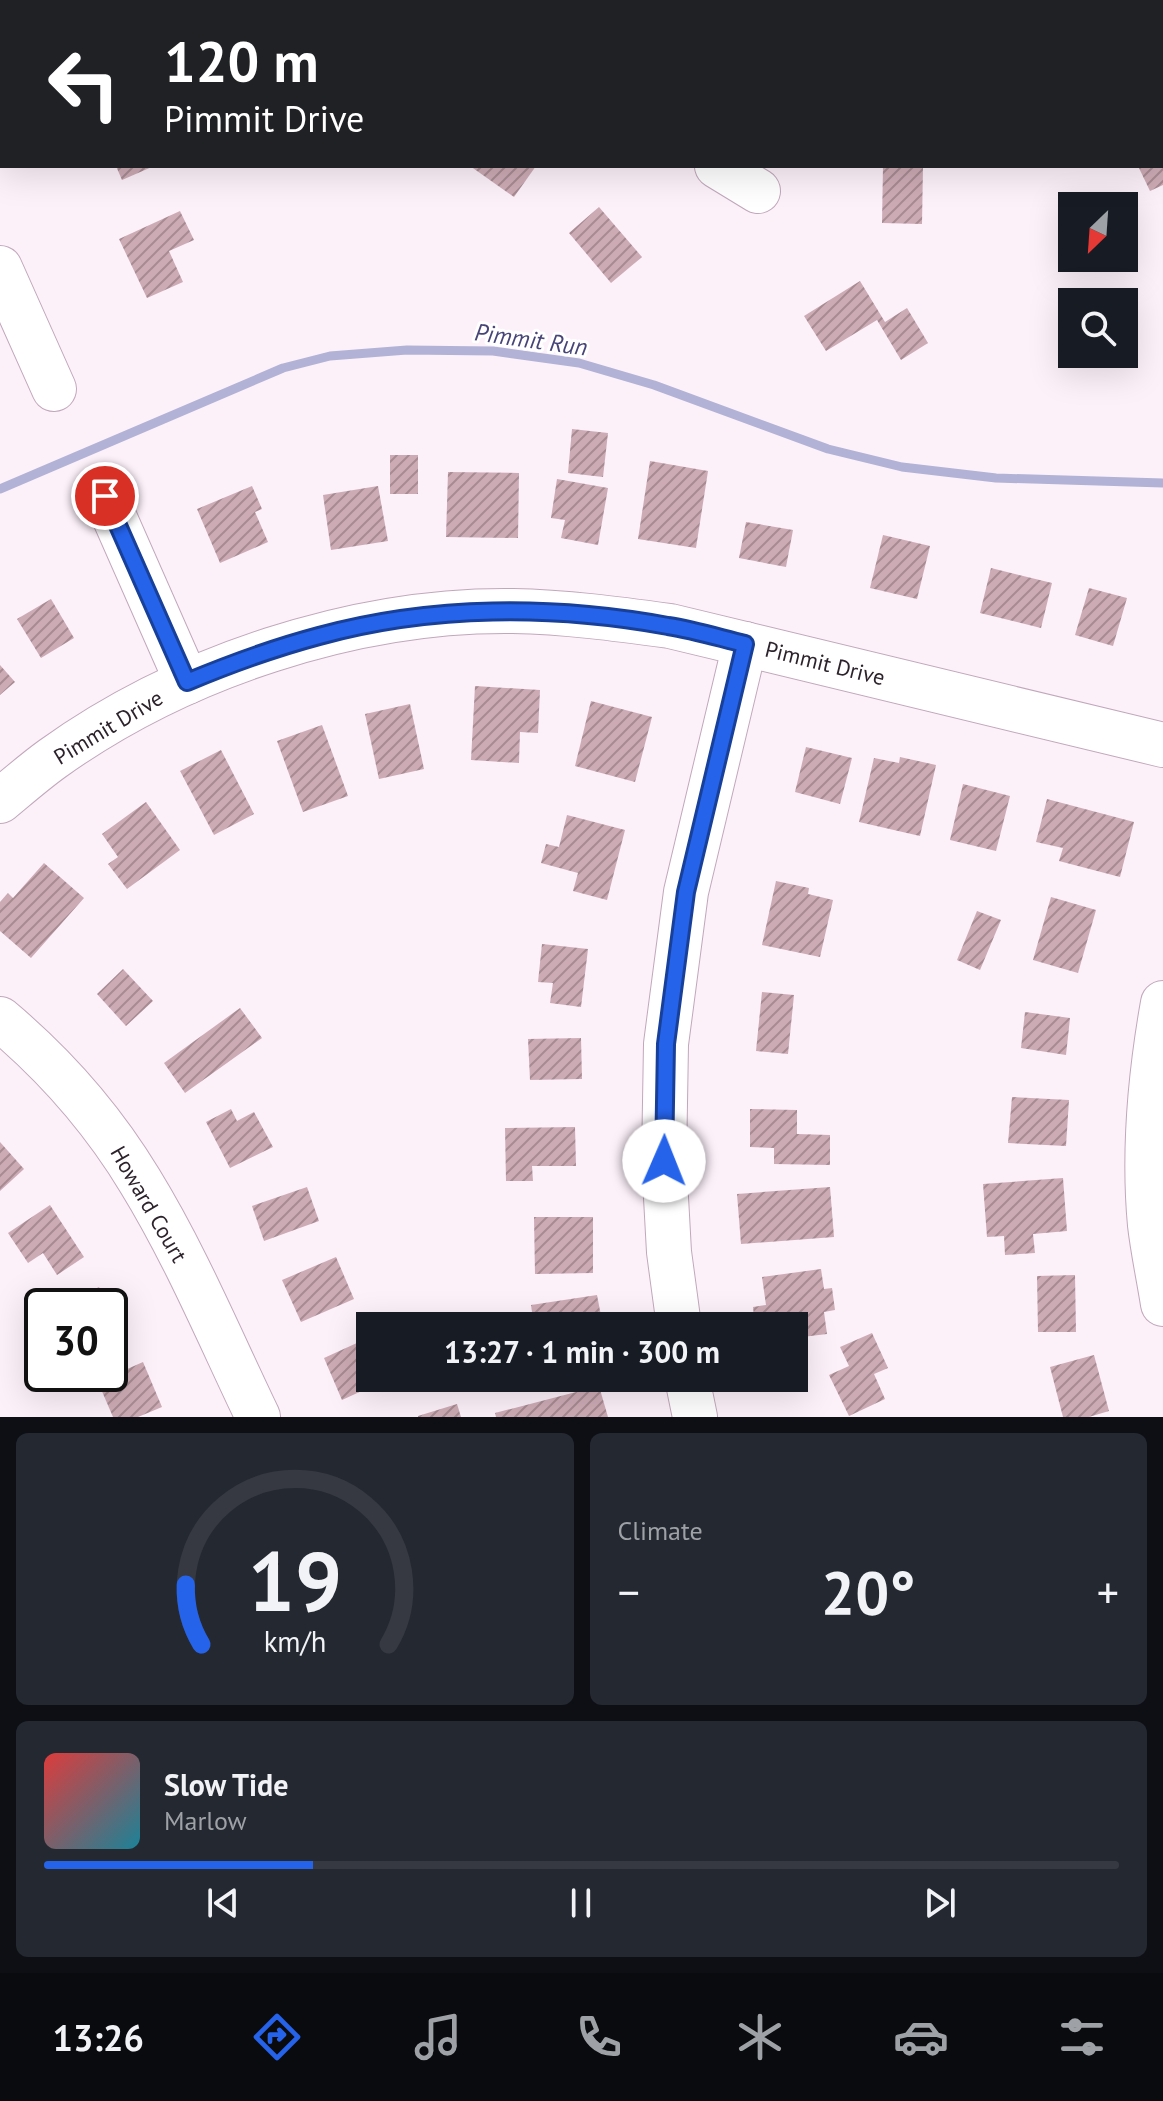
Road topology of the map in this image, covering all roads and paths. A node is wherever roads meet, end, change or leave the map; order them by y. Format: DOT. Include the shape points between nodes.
graph roads {
  1 [pos="720,168"];
  2 [pos="758,191"];
  3 [pos="0,268"];
  4 [pos="54,389"];
  5 [pos="105,496"];
  6 [pos="745,644"];
  7 [pos="187,682"];
  8 [pos="1163,745"];
  9 [pos="0,801"];
  10 [pos="1163,1003"];
  11 [pos="0,1019"];
  12 [pos="1163,1304"];
  13 [pos="677,1312"];
  14 [pos="690,1392"];
  15 [pos="258,1417"];
  16 [pos="695,1417"];
  1 -- 2 [label="street"];
  3 -- 4 [label="street"];
  5 -- 7 [label="street"];
  6 -- 7 [label="street, Pimmit Drive" via="592,615 442,614 320,635"];
  6 -- 8 [label="street, Pimmit Drive"];
  6 -- 13 [label="street" via="686,892 666,1044 664,1161"];
  7 -- 9 [label="street, Pimmit Drive" via="111,721"];
  10 -- 12 [label="street" via="1151,1079 1147,1159 1150,1226"];
  11 -- 15 [label="street, Howard Court" via="73,1090 140,1180"];
  14 -- 16 [label="street"];
}
